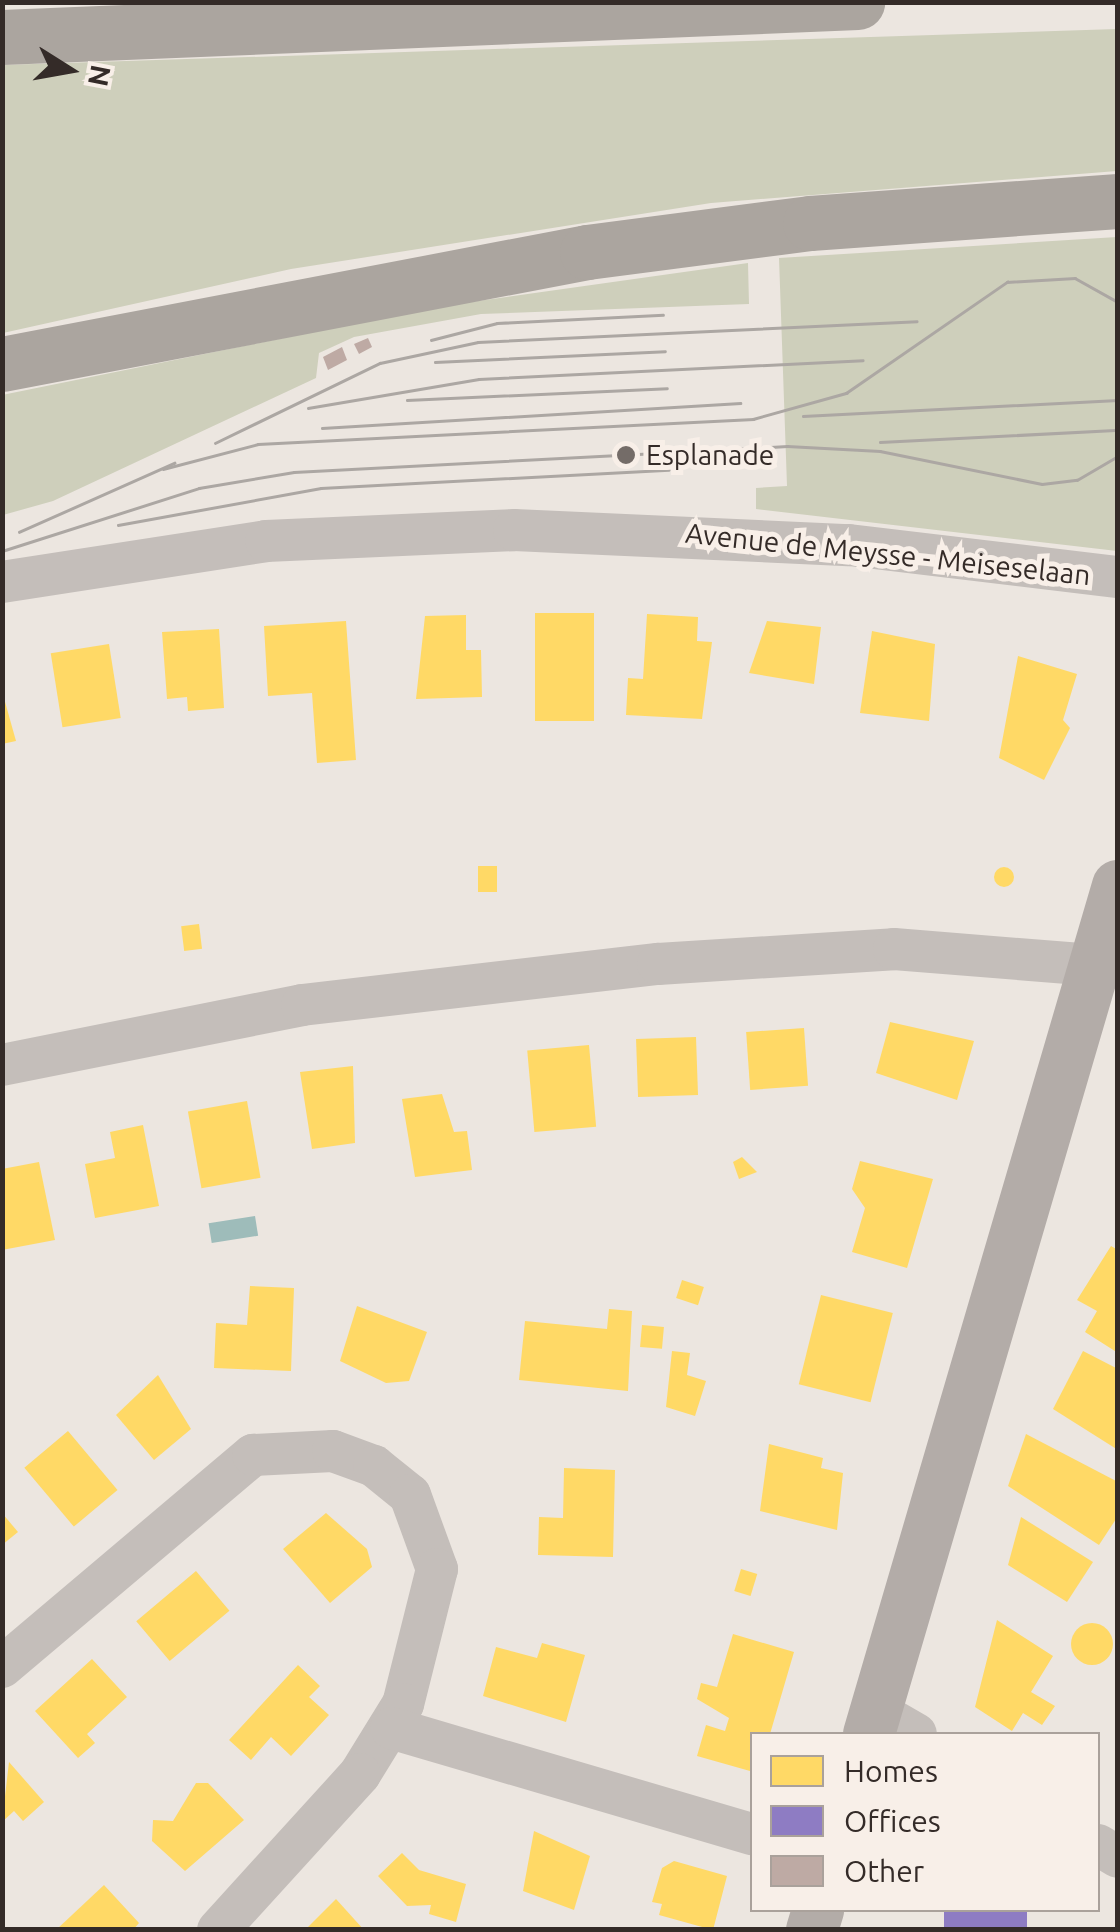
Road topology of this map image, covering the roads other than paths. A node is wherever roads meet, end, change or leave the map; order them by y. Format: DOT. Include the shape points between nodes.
graph roads {
  1 [pos="857,2"];
  2 [pos="2,37"];
  3 [pos="1118,201"];
  4 [pos="2,364"];
  5 [pos="1118,578"];
  6 [pos="2,582"];
  7 [pos="1118,886"];
  8 [pos="1106,965"];
  9 [pos="2,1065"];
  10 [pos="2,1668"];
  11 [pos="887,1727"];
  12 [pos="392,1728"];
  13 [pos="750,1833"];
  14 [pos="218,1930"];
  1 -- 2 [label="highway"];
  3 -- 4 [label="highway" via="810,223 587,252"];
  5 -- 6 [label="street, Avenue de Meysse - Meiseselaan" via="830,544 514,530 266,541"];
  7 -- 8 [label="main road"];
  8 -- 9 [label="street" via="894,949 658,964 302,1005"];
  8 -- 11 [label="main road"];
  10 -- 12 [label="street" via="233,1467 271,1450 312,1447 394,1478 432,1539 435,1600"];
  12 -- 13 [label="street"];
  12 -- 14 [label="street" via="327,1814"];
}
